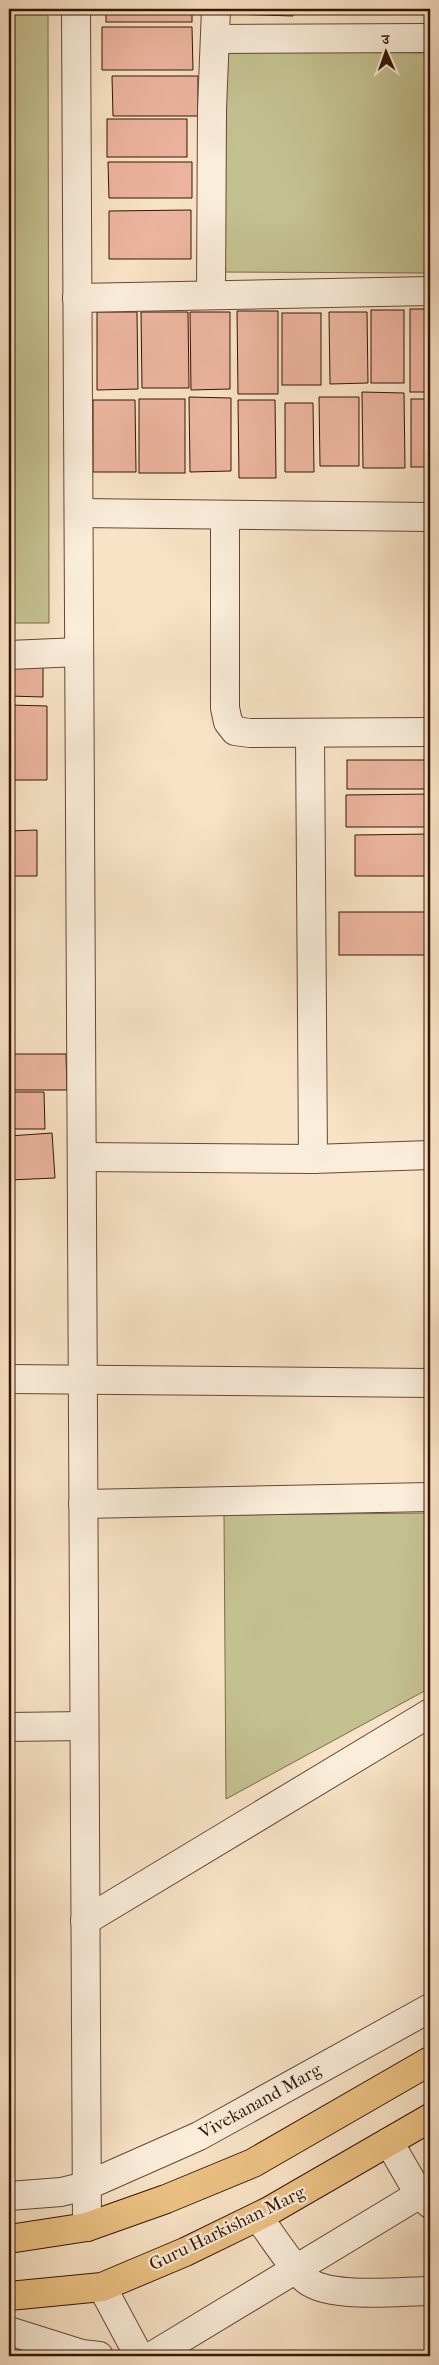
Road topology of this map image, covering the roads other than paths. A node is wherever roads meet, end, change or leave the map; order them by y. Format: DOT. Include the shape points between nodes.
graph roads {
  1 [pos="76,9"];
  2 [pos="216,9"];
  3 [pos="430,38"];
  4 [pos="215,39"];
  5 [pos="430,291"];
  6 [pos="211,296"];
  7 [pos="77,298"];
  8 [pos="79,513"];
  9 [pos="225,515"];
  10 [pos="430,517"];
  11 [pos="79,652"];
  12 [pos="9,655"];
  13 [pos="430,732"];
  14 [pos="310,734"];
  15 [pos="430,1155"];
  16 [pos="82,1157"];
  17 [pos="314,1159"];
  18 [pos="9,1379"];
  19 [pos="83,1380"];
  20 [pos="430,1383"];
  21 [pos="430,1497"];
  22 [pos="83,1504"];
  23 [pos="430,1713"];
  24 [pos="84,1726"];
  25 [pos="9,1727"];
  26 [pos="85,1920"];
  27 [pos="430,2008"];
  28 [pos="430,2061"];
  29 [pos="430,2118"];
  30 [pos="389,2142"];
  31 [pos="86,2186"];
  32 [pos="426,2195"];
  33 [pos="9,2196"];
  34 [pos="258,2217"];
  35 [pos="86,2227"];
  36 [pos="9,2239"];
  37 [pos="298,2269"];
  38 [pos="102,2287"];
  39 [pos="430,2291"];
  40 [pos="9,2296"];
  41 [pos="9,2330"];
  42 [pos="99,2356"];
  43 [pos="138,2356"];
  44 [pos="152,2356"];
  1 -- 7 [label="street"];
  2 -- 4 [label="street"];
  3 -- 4 [label="street"];
  4 -- 6 [label="street"];
  5 -- 6 [label="street"];
  6 -- 7 [label="street"];
  7 -- 8 [label="street"];
  8 -- 9 [label="street"];
  8 -- 11 [label="street"];
  9 -- 10 [label="street"];
  9 -- 14 [label="street" via="225,708 228,722 236,731"];
  11 -- 12 [label="street"];
  11 -- 16 [label="street"];
  13 -- 14 [label="street"];
  14 -- 17 [label="street"];
  15 -- 17 [label="street"];
  16 -- 17 [label="street"];
  16 -- 19 [label="street"];
  18 -- 19 [label="street"];
  19 -- 20 [label="street"];
  19 -- 22 [label="street"];
  21 -- 22 [label="street"];
  22 -- 24 [label="street"];
  23 -- 26 [label="street"];
  24 -- 25 [label="street"];
  24 -- 26 [label="street"];
  26 -- 31 [label="street"];
  27 -- 31 [label="street, Vivekanand Marg" via="199,2136"];
  28 -- 35 [label="main road" via="252,2163 166,2199"];
  29 -- 30 [label="main road, Guru Harkishan Marg"];
  30 -- 32 [label="street"];
  30 -- 34 [label="main road, Guru Harkishan Marg"];
  31 -- 33 [label="street, Vivekanand Marg" via="61,2192"];
  31 -- 35 [label="street"];
  32 -- 37 [label="street"];
  34 -- 37 [label="street"];
  34 -- 38 [label="main road, Guru Harkishan Marg"];
  35 -- 36 [label="main road"];
  37 -- 39 [label="street" via="305,2279 318,2287 337,2292"];
  37 -- 44 [label="street"];
  38 -- 40 [label="main road, Guru Harkishan Marg"];
  38 -- 43 [label="street"];
  41 -- 42 [label="street" via="82,2354"];
}
